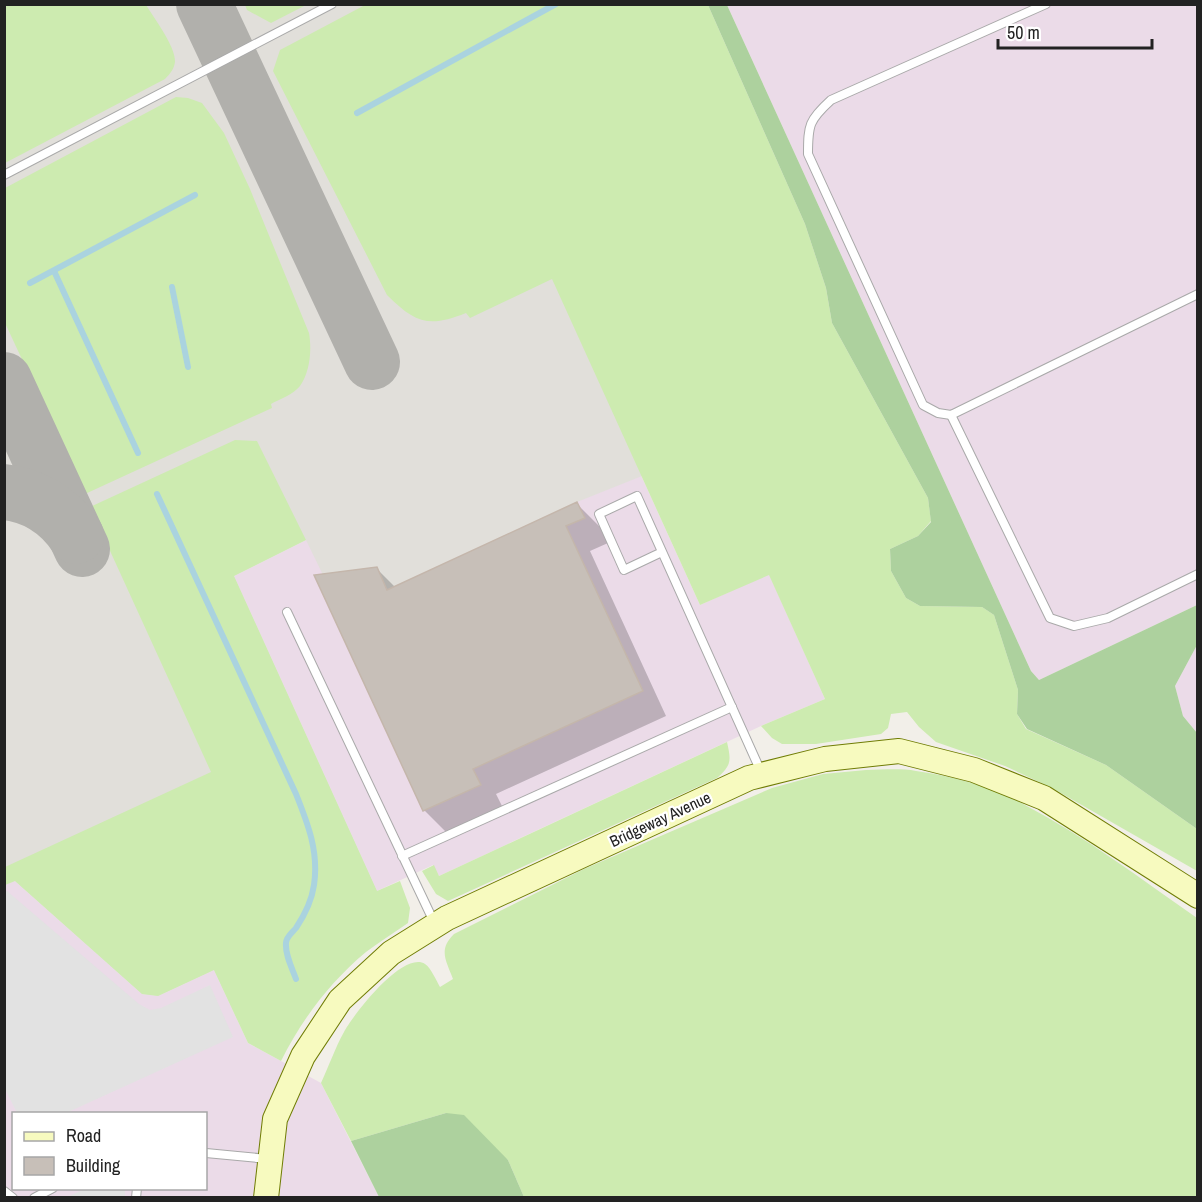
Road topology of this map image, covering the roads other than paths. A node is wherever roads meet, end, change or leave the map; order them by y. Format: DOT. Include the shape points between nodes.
graph roads {
  1 [pos="332,4"];
  2 [pos="1046,4"];
  3 [pos="4,175"];
  4 [pos="1197,294"];
  5 [pos="951,415"];
  6 [pos="662,552"];
  7 [pos="1197,574"];
  8 [pos="287,612"];
  9 [pos="732,707"];
  10 [pos="763,774"];
  11 [pos="402,856"];
  12 [pos="1197,896"];
  13 [pos="435,926"];
  14 [pos="207,1153"];
  15 [pos="271,1159"];
  16 [pos="49,1190"];
  17 [pos="4,1191"];
  18 [pos="13,1197"];
  19 [pos="34,1197"];
  20 [pos="266,1197"];
  1 -- 3 [label="lane"];
  2 -- 5 [label="lane" via="831,100 813,116 808,134 808,154 923,405"];
  4 -- 5 [label="lane"];
  5 -- 7 [label="lane" via="1050,618 1074,626 1108,618"];
  6 -- 6 [label="lane" via="637,496 599,514 624,570"];
  6 -- 9 [label="lane"];
  8 -- 11 [label="lane"];
  9 -- 10 [label="lane"];
  9 -- 11 [label="lane"];
  10 -- 12 [label="street, Bridgeway Avenue" via="825,759 899,751 974,770 1044,798"];
  10 -- 13 [label="street, Bridgeway Avenue"];
  11 -- 13 [label="lane"];
  13 -- 15 [label="street, Bridgeway Avenue" via="391,953 340,1000 303,1056 275,1119"];
  14 -- 15 [label="lane"];
  15 -- 20 [label="street, Bridgeway Avenue"];
  16 -- 19 [label="lane"];
  17 -- 18 [label="lane"];
}
